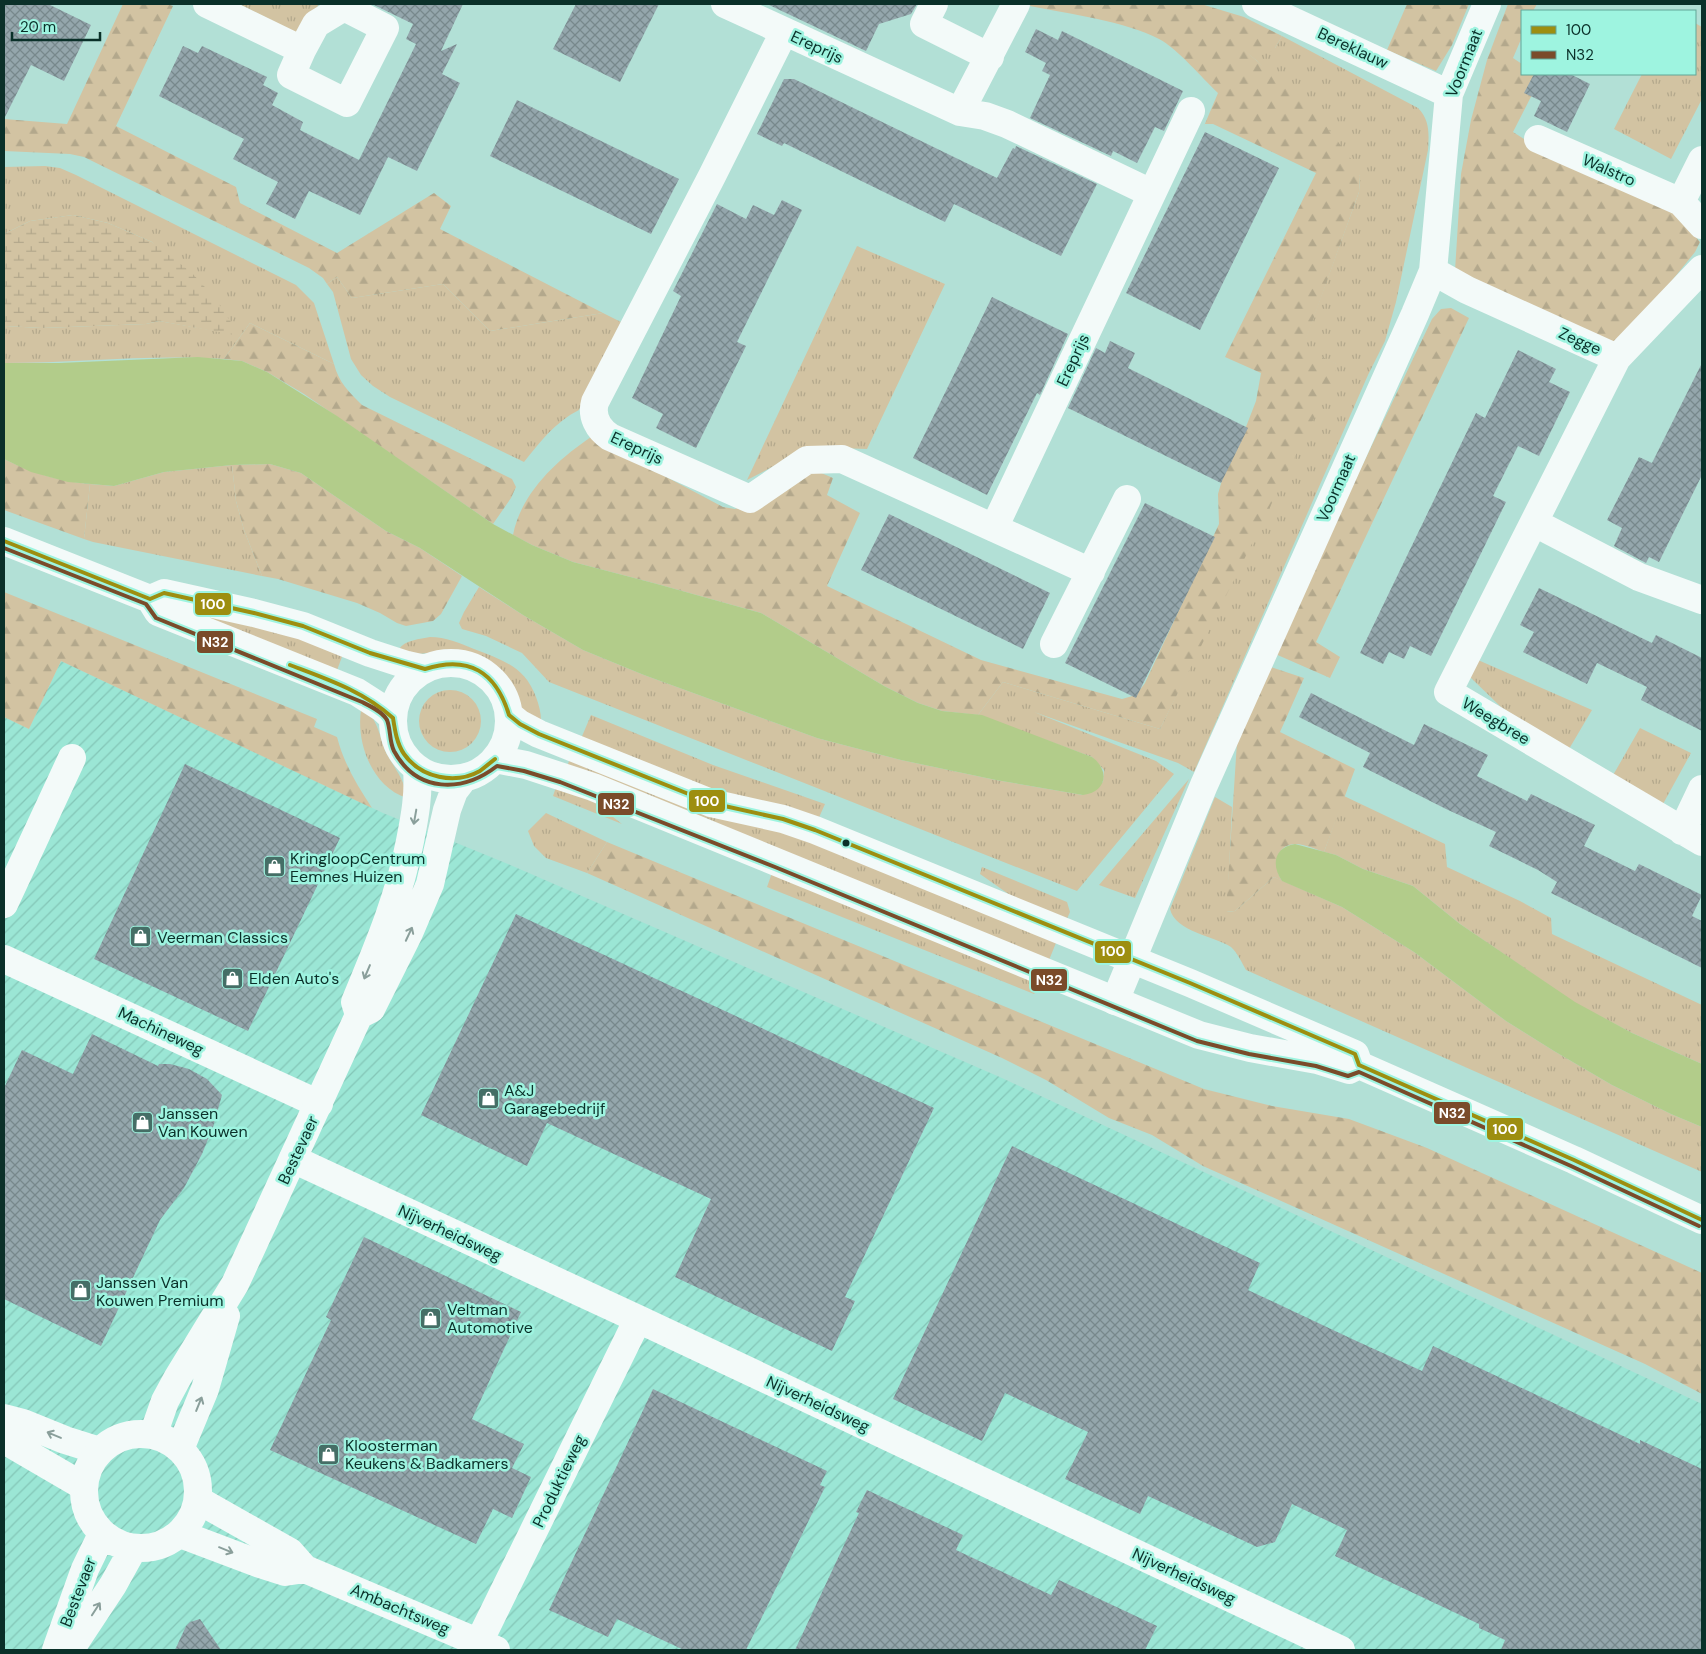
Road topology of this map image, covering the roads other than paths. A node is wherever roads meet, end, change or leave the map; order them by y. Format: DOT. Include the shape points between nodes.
graph roads {
  1 [pos="207,4"];
  2 [pos="725,4"];
  3 [pos="934,4"];
  4 [pos="1016,4"];
  5 [pos="1256,4"];
  6 [pos="1487,4"];
  7 [pos="344,5"];
  8 [pos="784,32"];
  9 [pos="302,50"];
  10 [pos="990,57"];
  11 [pos="1449,94"];
  12 [pos="1191,110"];
  13 [pos="960,112"];
  14 [pos="1538,138"];
  15 [pos="1702,160"];
  16 [pos="1151,193"];
  17 [pos="1681,202"];
  18 [pos="1702,225"];
  19 [pos="1702,269"];
  20 [pos="1433,271"];
  21 [pos="1617,358"];
  22 [pos="1127,499"];
  23 [pos="1535,523"];
  24 [pos="994,528"];
  25 [pos="4,541"];
  26 [pos="1090,572"];
  27 [pos="150,599"];
  28 [pos="1702,600"];
  29 [pos="1054,644"];
  30 [pos="425,669"];
  31 [pos="509,715"];
  32 [pos="393,718"];
  33 [pos="72,758"];
  34 [pos="495,759"];
  35 [pos="417,768"];
  36 [pos="464,778"];
  37 [pos="1702,789"];
  38 [pos="1692,837"];
  39 [pos="4,904"];
  40 [pos="4,959"];
  41 [pos="1132,960"];
  42 [pos="1115,1001"];
  43 [pos="359,1015"];
  44 [pos="1360,1065"];
  45 [pos="319,1104"];
  46 [pos="293,1160"];
  47 [pos="1702,1220"];
  48 [pos="235,1284"];
  49 [pos="638,1319"];
  50 [pos="4,1418"];
  51 [pos="153,1434"];
  52 [pos="4,1440"];
  53 [pos="180,1449"];
  54 [pos="100,1451"];
  55 [pos="83,1486"];
  56 [pos="198,1500"];
  57 [pos="102,1534"];
  58 [pos="180,1534"];
  59 [pos="134,1549"];
  60 [pos="305,1569"];
  61 [pos="487,1646"];
  62 [pos="56,1650"];
  63 [pos="70,1650"];
  64 [pos="1341,1650"];
  1 -- 9 [label="street"];
  2 -- 8 [label="street, Ereprijs"];
  3 -- 10 [label="street" via="924,24"];
  4 -- 10 [label="street"];
  5 -- 11 [label="street, Bereklauw"];
  6 -- 11 [label="street, Voormaat"];
  7 -- 9 [label="street" via="316,24"];
  7 -- 9 [label="street" via="385,28 348,103 291,75"];
  8 -- 13 [label="street, Ereprijs"];
  8 -- 24 [label="street, Ereprijs" via="599,392 593,407 595,418 602,431 610,437 750,498 807,460 842,459"];
  10 -- 13 [label="street"];
  11 -- 20 [label="street, Voormaat"];
  12 -- 16 [label="street, Ereprijs"];
  13 -- 16 [label="street, Ereprijs" via="1007,124"];
  14 -- 17 [label="street, Walstro"];
  15 -- 17 [label="street"];
  16 -- 24 [label="street, Ereprijs"];
  17 -- 18 [label="street, Walstro"];
  19 -- 21 [label="street, Zegge"];
  20 -- 21 [label="street, Zegge" via="1466,290"];
  20 -- 41 [label="street, Voormaat" via="1204,785"];
  21 -- 23 [label="street, Weegbree"];
  22 -- 26 [label="street"];
  23 -- 28 [label="street" via="1639,577"];
  23 -- 38 [label="street, Weegbree" via="1448,692"];
  24 -- 26 [label="street, Ereprijs"];
  25 -- 27 [label="street"];
  26 -- 29 [label="street"];
  27 -- 30 [label="street" via="164,593 254,612"];
  27 -- 32 [label="street" via="158,612 357,692"];
  30 -- 31 [label="street" via="456,663 479,670 497,686"];
  30 -- 32 [label="street" via="402,689"];
  31 -- 34 [label="street" via="505,743"];
  31 -- 41 [label="street" via="539,734 711,803 767,814 815,830"];
  32 -- 35 [label="street" via="399,746"];
  33 -- 39 [label="street"];
  34 -- 36 [label="street" via="479,772"];
  34 -- 42 [label="street" via="526,765 593,787"];
  35 -- 36 [label="street" via="440,778"];
  35 -- 43 [label="street, Bestevaer, one-way" via="418,802 402,881 355,1002"];
  43 -- 36 [label="street, Bestevaer, one-way" via="371,1009 409,933 430,884 447,810 454,791"];
  37 -- 38 [label="street, Weegbree"];
  40 -- 45 [label="street, Machineweg"];
  41 -- 42 [label="street, Voormaat"];
  41 -- 44 [label="street" via="1355,1054"];
  42 -- 44 [label="street" via="1227,1043 1317,1060 1349,1070"];
  43 -- 45 [label="street, Bestevaer"];
  44 -- 47 [label="street"];
  45 -- 46 [label="street, Bestevaer"];
  46 -- 48 [label="street, Bestevaer"];
  46 -- 49 [label="street, Nijverheidsweg"];
  48 -- 51 [label="street, Bestevaer" via="178,1377"];
  53 -- 48 [label="street, Bestevaer, one-way" via="205,1389"];
  49 -- 61 [label="street, Produktieweg"];
  49 -- 64 [label="street, Nijverheidsweg"];
  54 -- 50 [label="street, one-way"];
  51 -- 53 [label="street"];
  51 -- 54 [label="street" via="121,1437"];
  52 -- 55 [label="street"];
  53 -- 56 [label="street" via="192,1464 198,1482"];
  54 -- 55 [label="street" via="91,1463"];
  55 -- 57 [label="street" via="84,1504"];
  56 -- 58 [label="street" via="192,1518"];
  56 -- 60 [label="street, Ambachtsweg" via="290,1552"];
  57 -- 59 [label="street" via="116,1544"];
  57 -- 62 [label="street, Bestevaer" via="85,1569"];
  58 -- 59 [label="street" via="157,1547"];
  58 -- 60 [label="street, Ambachtsweg, one-way" via="284,1572"];
  63 -- 59 [label="street, Bestevaer, one-way"];
  60 -- 61 [label="street, Ambachtsweg"];
}
